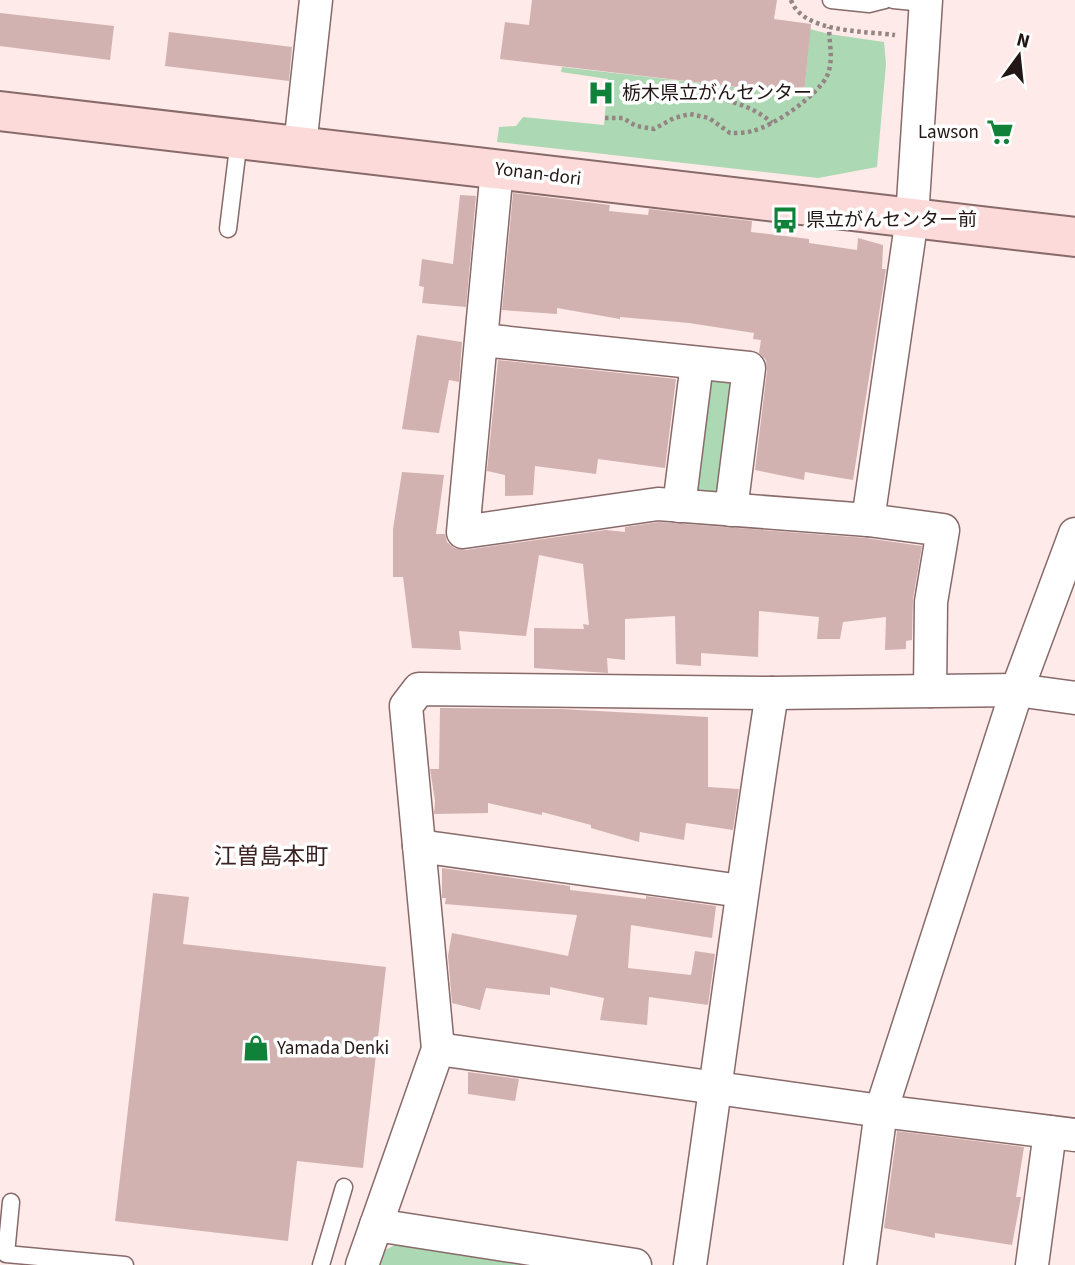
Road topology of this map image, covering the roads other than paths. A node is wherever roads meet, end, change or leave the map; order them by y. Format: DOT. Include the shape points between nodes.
graph roads {
  1 [pos="316,0"];
  2 [pos="831,0"];
  3 [pos="885,0"];
  4 [pos="893,0"];
  5 [pos="925,2"];
  6 [pos="0,111"];
  7 [pos="239,139"];
  8 [pos="300,146"];
  9 [pos="497,169"];
  10 [pos="912,218"];
  11 [pos="228,229"];
  12 [pos="1075,237"];
  13 [pos="482,340"];
  14 [pos="697,363"];
  15 [pos="679,506"];
  16 [pos="732,510"];
  17 [pos="868,520"];
  18 [pos="1075,534"];
  19 [pos="1017,690"];
  20 [pos="930,691"];
  21 [pos="772,693"];
  22 [pos="1075,698"];
  23 [pos="419,846"];
  24 [pos="741,891"];
  25 [pos="438,1049"];
  26 [pos="716,1087"];
  27 [pos="881,1111"];
  28 [pos="1063,1134"];
  29 [pos="344,1187"];
  30 [pos="11,1202"];
  31 [pos="376,1225"];
  32 [pos="125,1265"];
  33 [pos="321,1265"];
  34 [pos="362,1265"];
  35 [pos="635,1265"];
  36 [pos="690,1265"];
  37 [pos="860,1265"];
  38 [pos="1032,1265"];
  1 -- 8 [label="street"];
  2 -- 3 [label="lane" via="869,4"];
  4 -- 5 [label="lane"];
  5 -- 10 [label="street"];
  6 -- 7 [label="street, Yonan-dori"];
  7 -- 8 [label="street, Yonan-dori"];
  7 -- 11 [label="lane"];
  8 -- 9 [label="street, Yonan-dori"];
  9 -- 10 [label="street, Yonan-dori"];
  9 -- 13 [label="street"];
  10 -- 12 [label="street, Yonan-dori"];
  10 -- 17 [label="street"];
  13 -- 14 [label="street"];
  13 -- 15 [label="street" via="463,532 658,504"];
  14 -- 15 [label="street"];
  14 -- 16 [label="street" via="749,369"];
  15 -- 16 [label="street"];
  16 -- 17 [label="street"];
  17 -- 20 [label="street" via="943,530 931,603"];
  18 -- 19 [label="street"];
  19 -- 20 [label="street"];
  19 -- 22 [label="street"];
  19 -- 27 [label="street"];
  20 -- 21 [label="street"];
  21 -- 23 [label="street" via="419,689 407,706"];
  21 -- 24 [label="street"];
  23 -- 24 [label="street"];
  23 -- 25 [label="street"];
  24 -- 26 [label="street"];
  25 -- 26 [label="street"];
  25 -- 31 [label="street"];
  26 -- 27 [label="street"];
  26 -- 36 [label="street"];
  27 -- 28 [label="street"];
  27 -- 37 [label="street"];
  28 -- 38 [label="street"];
  29 -- 33 [label="lane"];
  30 -- 32 [label="lane" via="6,1254"];
  31 -- 34 [label="street"];
  31 -- 35 [label="street"];
}
